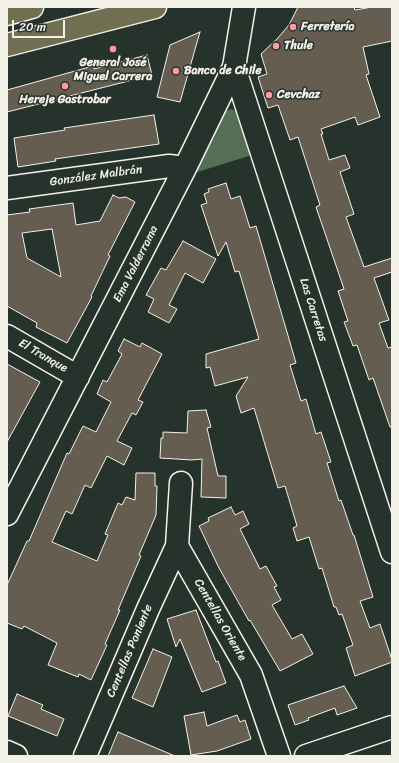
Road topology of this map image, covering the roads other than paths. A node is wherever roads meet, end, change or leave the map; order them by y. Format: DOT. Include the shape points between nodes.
graph roads {
  1 [pos="32,7"];
  2 [pos="155,7"];
  3 [pos="244,7"];
  4 [pos="8,11"];
  5 [pos="7,45"];
  6 [pos="234,67"];
  7 [pos="185,168"];
  8 [pos="7,188"];
  9 [pos="7,336"];
  10 [pos="78,377"];
  11 [pos="181,482"];
  12 [pos="7,514"];
  13 [pos="177,546"];
  14 [pos="392,552"];
  15 [pos="392,727"];
  16 [pos="7,752"];
  17 [pos="16,756"];
  18 [pos="85,756"];
  19 [pos="279,756"];
  20 [pos="306,756"];
  1 -- 4 [label="main road"];
  2 -- 5 [label="main road"];
  3 -- 6 [label="street, Ema Valderrama"];
  6 -- 7 [label="street, Ema Valderrama"];
  6 -- 14 [label="street, Las Carretas"];
  7 -- 8 [label="street, González Malbrán" via="169,166"];
  7 -- 10 [label="street, Ema Valderrama"];
  9 -- 10 [label="street, El Tranque"];
  10 -- 12 [label="street, Ema Valderrama"];
  11 -- 13 [label="street"];
  13 -- 18 [label="street, Centellas Poniente"];
  13 -- 19 [label="street, Centellas Oriente" via="251,675"];
  15 -- 20 [label="street"];
  16 -- 17 [label="street"];
}
